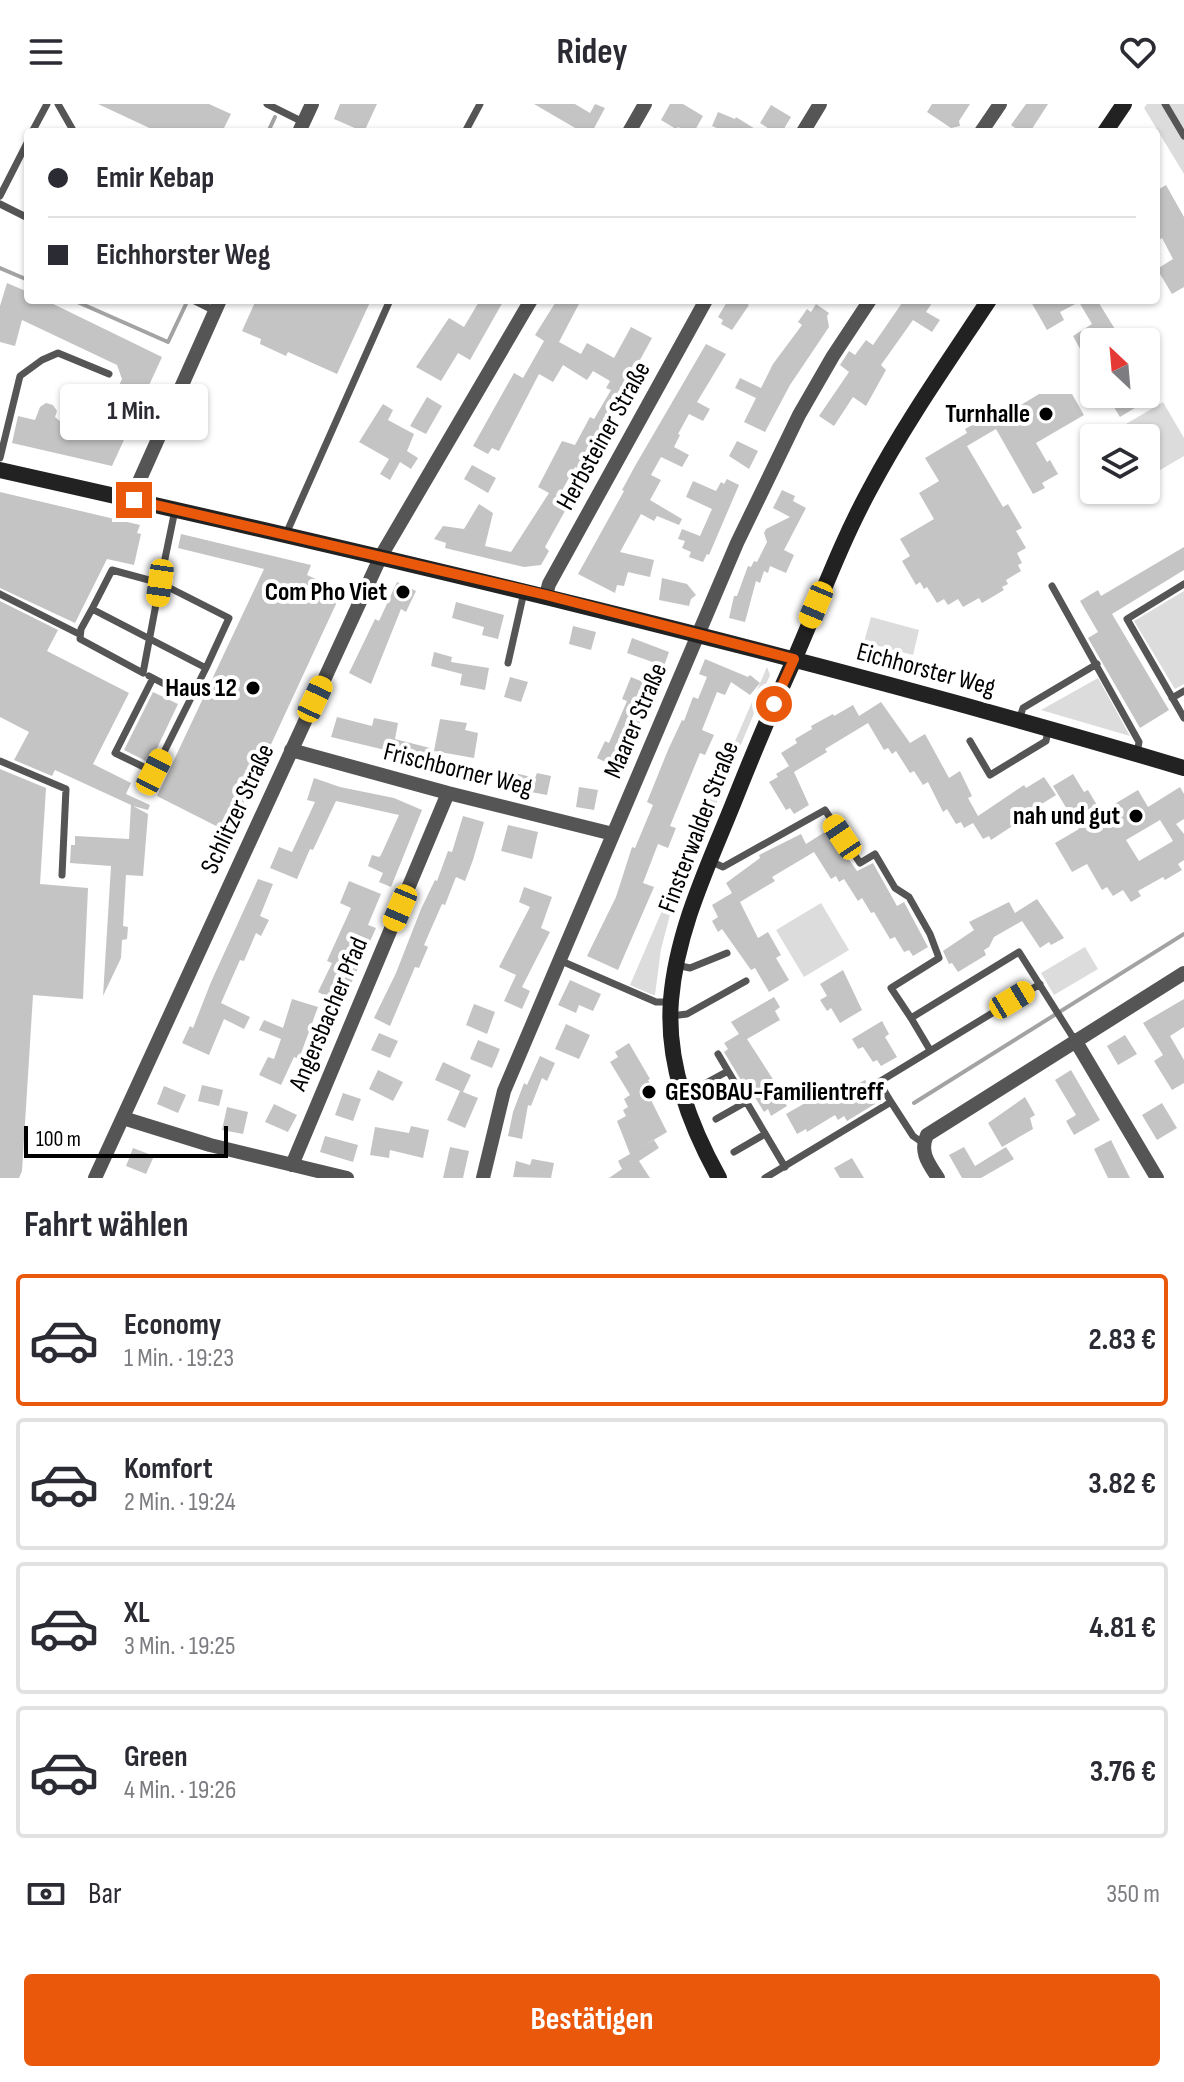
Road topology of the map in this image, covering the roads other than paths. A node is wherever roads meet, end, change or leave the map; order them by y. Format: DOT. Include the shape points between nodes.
graph roads {
  1 [pos="47,104"];
  2 [pos="58,104"];
  3 [pos="267,104"];
  4 [pos="312,104"];
  5 [pos="480,104"];
  6 [pos="645,104"];
  7 [pos="820,104"];
  8 [pos="1000,104"];
  9 [pos="1124,104"];
  10 [pos="1165,104"];
  11 [pos="301,127"];
  12 [pos="34,128"];
  13 [pos="72,128"];
  14 [pos="467,128"];
  15 [pos="633,128"];
  16 [pos="805,128"];
  17 [pos="984,128"];
  18 [pos="1108,128"];
  19 [pos="1184,136"];
  20 [pos="24,149"];
  21 [pos="0,196"];
  22 [pos="0,204"];
  23 [pos="24,216"];
  24 [pos="388,304"];
  25 [pos="529,304"];
  26 [pos="704,304"];
  27 [pos="867,304"];
  28 [pos="986,304"];
  29 [pos="218,305"];
  30 [pos="109,374"];
  31 [pos="0,458"];
  32 [pos="0,470"];
  33 [pos="134,500"];
  34 [pos="175,510"];
  35 [pos="286,534"];
  36 [pos="381,556"];
  37 [pos="160,583"];
  38 [pos="1184,584"];
  39 [pos="1052,586"];
  40 [pos="524,590"];
  41 [pos="0,594"];
  42 [pos="546,595"];
  43 [pos="92,609"];
  44 [pos="79,634"];
  45 [pos="699,634"];
  46 [pos="151,639"];
  47 [pos="794,659"];
  48 [pos="508,663"];
  49 [pos="1097,664"];
  50 [pos="206,668"];
  51 [pos="143,673"];
  52 [pos="153,678"];
  53 [pos="1184,691"];
  54 [pos="191,698"];
  55 [pos="1172,698"];
  56 [pos="1184,718"];
  57 [pos="1019,720"];
  58 [pos="1049,728"];
  59 [pos="970,741"];
  60 [pos="291,750"];
  61 [pos="1137,754"];
  62 [pos="0,761"];
  63 [pos="1184,768"];
  64 [pos="448,793"];
  65 [pos="613,834"];
  66 [pos="710,861"];
  67 [pos="62,875"];
  68 [pos="727,953"];
  69 [pos="559,960"];
  70 [pos="675,965"];
  71 [pos="1184,973"];
  72 [pos="746,981"];
  73 [pos="1040,984"];
  74 [pos="671,1009"];
  75 [pos="911,1018"];
  76 [pos="1075,1040"];
  77 [pos="930,1050"];
  78 [pos="718,1054"];
  79 [pos="728,1071"];
  80 [pos="683,1095"];
  81 [pos="746,1102"];
  82 [pos="891,1102"];
  83 [pos="123,1118"];
  84 [pos="716,1119"];
  85 [pos="765,1134"];
  86 [pos="924,1150"];
  87 [pos="734,1152"];
  88 [pos="292,1165"];
  89 [pos="785,1167"];
  90 [pos="95,1178"];
  91 [pos="347,1178"];
  92 [pos="483,1178"];
  93 [pos="719,1178"];
  94 [pos="765,1178"];
  95 [pos="938,1178"];
  96 [pos="1157,1178"];
  1 -- 12 [label="lane"];
  2 -- 13 [label="lane"];
  3 -- 11 [label="lane"];
  4 -- 11 [label="street"];
  5 -- 14 [label="lane"];
  6 -- 15 [label="street"];
  7 -- 16 [label="street"];
  8 -- 17 [label="street"];
  9 -- 18 [label="main road"];
  10 -- 19 [label="lane"];
  20 -- 21 [label="lane"];
  22 -- 23 [label="lane"];
  24 -- 35 [label="lane"];
  25 -- 36 [label="street, Schlitzer Straße"];
  26 -- 42 [label="street, Herbsteiner Straße"];
  27 -- 45 [label="street, Maarer Straße" via="799,415"];
  28 -- 47 [label="main road, Finsterwalder Straße" via="922,399 871,488"];
  29 -- 33 [label="street"];
  30 -- 31 [label="lane" via="58,353 20,376"];
  32 -- 33 [label="main road, Eichhorster Weg"];
  33 -- 34 [label="main road, Eichhorster Weg"];
  34 -- 35 [label="main road, Eichhorster Weg"];
  34 -- 37 [label="lane"];
  35 -- 36 [label="main road, Eichhorster Weg"];
  36 -- 40 [label="main road, Eichhorster Weg"];
  36 -- 60 [label="street, Schlitzer Straße"];
  37 -- 43 [label="lane" via="112,570"];
  37 -- 46 [label="lane"];
  37 -- 50 [label="lane" via="229,618"];
  38 -- 55 [label="lane" via="1127,619"];
  39 -- 49 [label="lane"];
  40 -- 42 [label="main road, Eichhorster Weg"];
  40 -- 48 [label="lane"];
  41 -- 44 [label="lane"];
  42 -- 45 [label="main road, Eichhorster Weg"];
  43 -- 44 [label="lane"];
  43 -- 46 [label="lane"];
  44 -- 51 [label="lane"];
  45 -- 47 [label="main road, Eichhorster Weg"];
  45 -- 65 [label="street, Maarer Straße"];
  46 -- 50 [label="lane"];
  46 -- 51 [label="lane"];
  47 -- 57 [label="main road, Eichhorster Weg"];
  47 -- 66 [label="main road, Finsterwalder Straße"];
  49 -- 57 [label="lane" via="1023,708"];
  49 -- 61 [label="lane" via="1139,742"];
  50 -- 54 [label="lane"];
  51 -- 52 [label="lane"];
  52 -- 54 [label="lane"];
  52 -- 54 [label="lane" via="115,753 154,772"];
  53 -- 55 [label="lane"];
  55 -- 56 [label="lane"];
  57 -- 58 [label="main road, Eichhorster Weg"];
  58 -- 59 [label="lane" via="1046,741 990,775"];
  58 -- 61 [label="main road, Eichhorster Weg"];
  60 -- 64 [label="street, Frischborner Weg"];
  60 -- 83 [label="street, Schlitzer Straße"];
  61 -- 63 [label="main road, Eichhorster Weg"];
  62 -- 67 [label="lane" via="66,789"];
  64 -- 65 [label="street, Frischborner Weg"];
  64 -- 88 [label="street, Angersbacher Pfad"];
  65 -- 69 [label="street, Maarer Straße"];
  66 -- 70 [label="main road, Finsterwalder Straße"];
  66 -- 75 [label="lane" via="723,867 825,810 860,863 875,854 930,934 939,958 891,988"];
  68 -- 70 [label="lane" via="690,968"];
  69 -- 74 [label="lane"];
  69 -- 92 [label="street, Maarer Straße" via="504,1091"];
  70 -- 74 [label="main road, Finsterwalder Straße"];
  71 -- 76 [label="street"];
  72 -- 74 [label="lane" via="687,1014"];
  73 -- 75 [label="lane" via="1019,952"];
  73 -- 76 [label="lane"];
  73 -- 77 [label="lane"];
  74 -- 80 [label="main road, Finsterwalder Straße"];
  75 -- 77 [label="lane"];
  76 -- 86 [label="street" via="927,1135"];
  76 -- 96 [label="street"];
  77 -- 82 [label="lane" via="879,1082"];
  78 -- 79 [label="lane"];
  79 -- 80 [label="lane"];
  79 -- 81 [label="lane"];
  80 -- 93 [label="main road, Finsterwalder Straße"];
  81 -- 84 [label="lane"];
  81 -- 85 [label="lane"];
  82 -- 86 [label="lane"];
  82 -- 89 [label="lane"];
  83 -- 88 [label="street"];
  83 -- 90 [label="street, Schlitzer Straße"];
  85 -- 87 [label="lane"];
  85 -- 89 [label="lane"];
  86 -- 95 [label="street"];
  88 -- 91 [label="street"];
  89 -- 94 [label="lane"];
}
